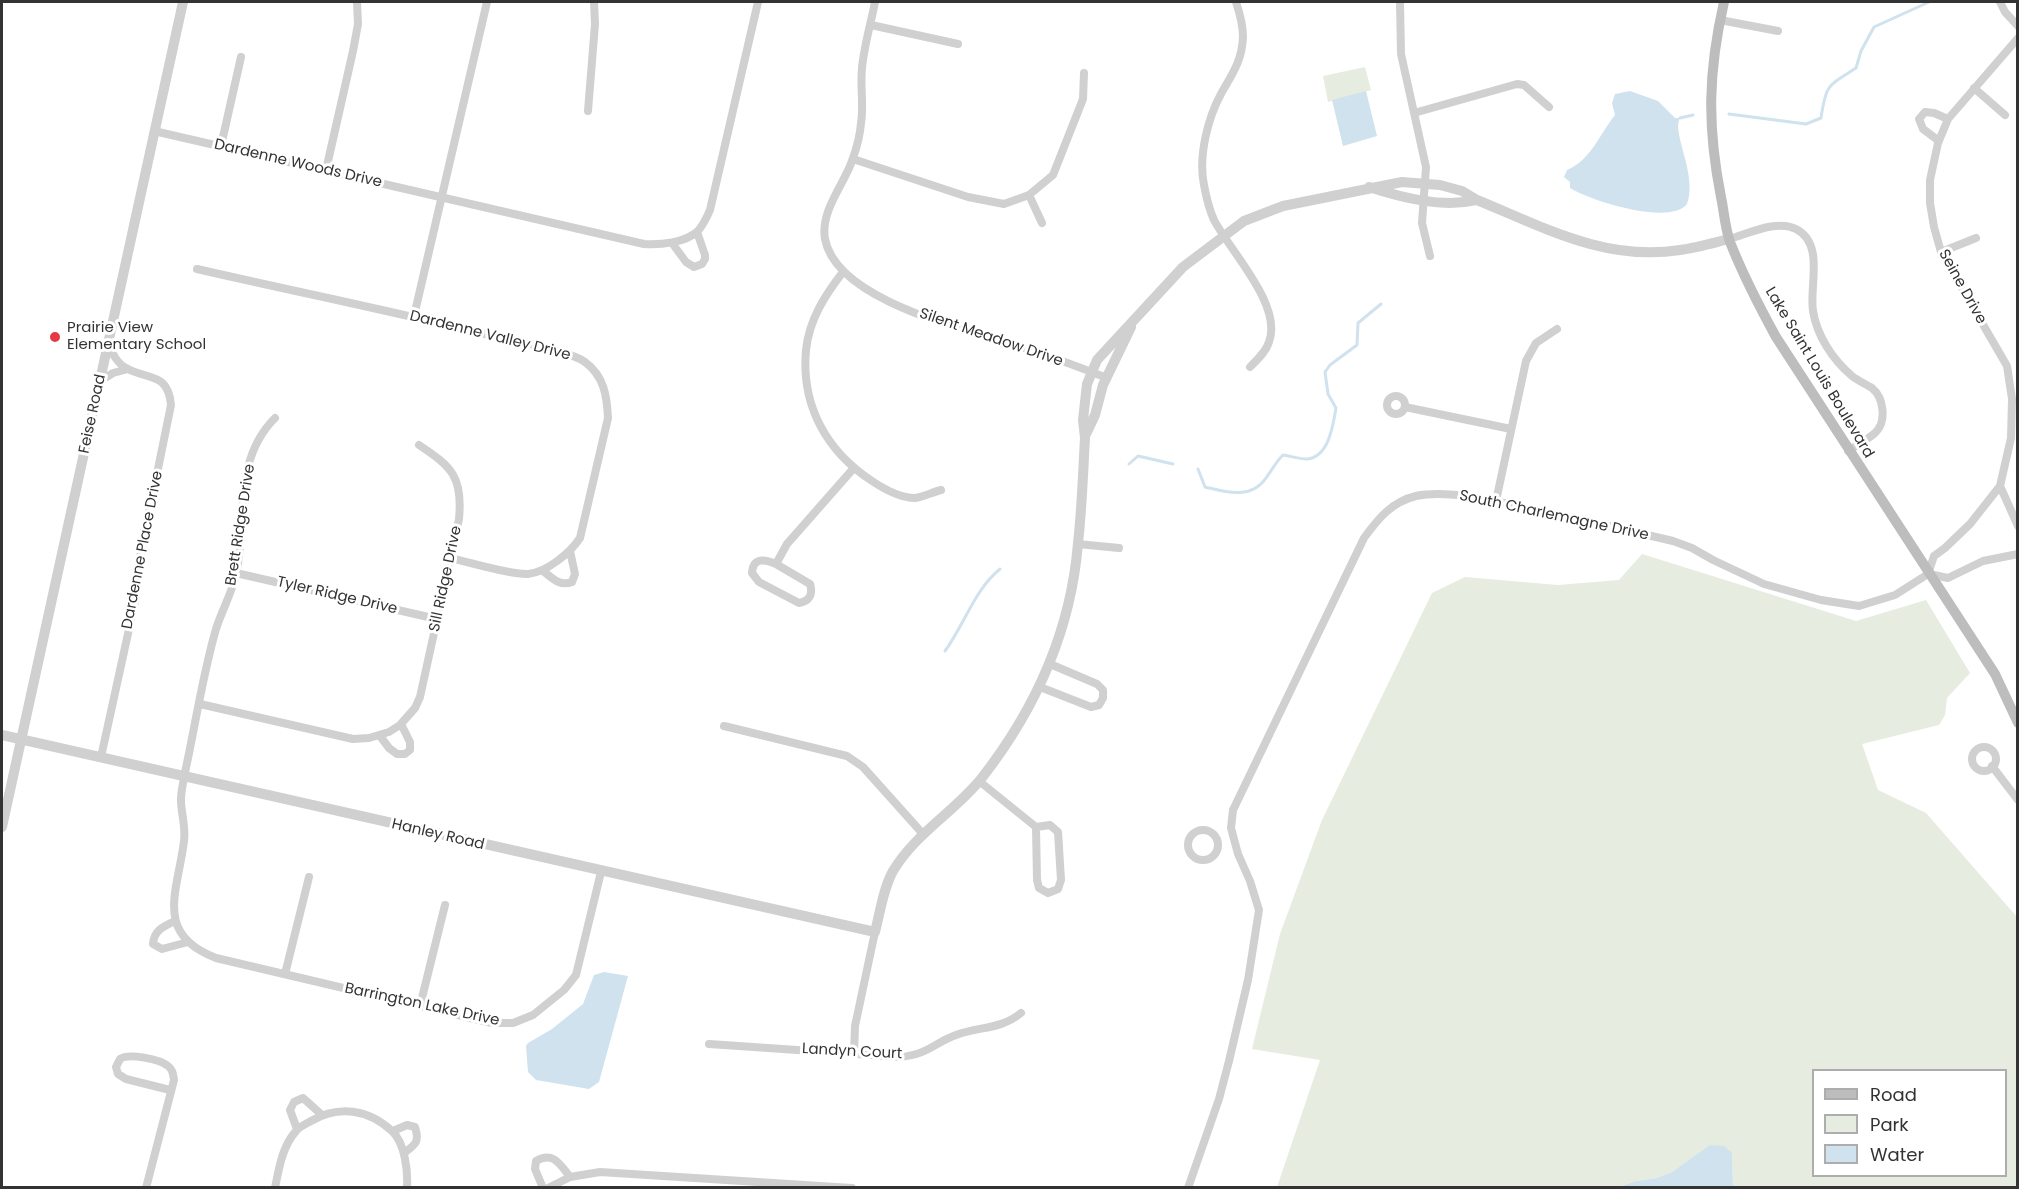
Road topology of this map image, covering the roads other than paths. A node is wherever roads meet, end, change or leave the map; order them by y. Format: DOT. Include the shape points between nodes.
graph roads {
  1 [pos="183,2"];
  2 [pos="357,2"];
  3 [pos="487,2"];
  4 [pos="594,2"];
  5 [pos="758,2"];
  6 [pos="876,2"];
  7 [pos="1236,2"];
  8 [pos="1400,2"];
  9 [pos="1724,2"];
  10 [pos="2000,2"];
  11 [pos="1720,20"];
  12 [pos="871,25"];
  13 [pos="2018,26"];
  14 [pos="1778,31"];
  15 [pos="2018,38"];
  16 [pos="958,44"];
  17 [pos="242,57"];
  18 [pos="1084,73"];
  19 [pos="1974,88"];
  20 [pos="1549,106"];
  21 [pos="588,111"];
  22 [pos="1414,113"];
  23 [pos="2005,115"];
  24 [pos="1948,119"];
  25 [pos="154,130"];
  26 [pos="1939,141"];
  27 [pos="221,146"];
  28 [pos="853,159"];
  29 [pos="326,170"];
  30 [pos="1426,184"];
  31 [pos="1370,187"];
  32 [pos="1029,195"];
  33 [pos="442,197"];
  34 [pos="1423,200"];
  35 [pos="1478,200"];
  36 [pos="1042,223"];
  37 [pos="697,232"];
  38 [pos="1225,236"];
  39 [pos="1976,238"];
  40 [pos="1729,239"];
  41 [pos="672,243"];
  42 [pos="1941,252"];
  43 [pos="1430,256"];
  44 [pos="197,269"];
  45 [pos="843,272"];
  46 [pos="414,316"];
  47 [pos="1134,321"];
  48 [pos="1557,329"];
  49 [pos="108,343"];
  50 [pos="1250,367"];
  51 [pos="128,369"];
  52 [pos="1092,372"];
  53 [pos="1107,378"];
  54 [pos="100,381"];
  55 [pos="2014,382"];
  56 [pos="1405,407"];
  57 [pos="275,418"];
  58 [pos="1511,429"];
  59 [pos="1084,438"];
  60 [pos="419,445"];
  61 [pos="1848,451"];
  62 [pos="853,469"];
  63 [pos="2000,486"];
  64 [pos="941,490"];
  65 [pos="1496,501"];
  66 [pos="2018,526"];
  67 [pos="1078,544"];
  68 [pos="1119,548"];
  69 [pos="570,551"];
  70 [pos="2018,554"];
  71 [pos="450,558"];
  72 [pos="776,564"];
  73 [pos="542,570"];
  74 [pos="236,573"];
  75 [pos="1928,574"];
  76 [pos="437,618"];
  77 [pos="1050,664"];
  78 [pos="1040,687"];
  79 [pos="200,704"];
  80 [pos="2018,723"];
  81 [pos="401,724"];
  82 [pos="724,726"];
  83 [pos="2,735"];
  84 [pos="380,736"];
  85 [pos="22,739"];
  86 [pos="101,757"];
  87 [pos="1992,766"];
  88 [pos="184,777"];
  89 [pos="980,781"];
  90 [pos="2018,800"];
  91 [pos="2,826"];
  92 [pos="1036,827"];
  93 [pos="923,834"];
  94 [pos="1234,839"];
  95 [pos="1217,842"];
  96 [pos="601,872"];
  97 [pos="309,877"];
  98 [pos="445,905"];
  99 [pos="175,921"];
  100 [pos="875,932"];
  101 [pos="188,942"];
  102 [pos="285,974"];
  103 [pos="420,1006"];
  104 [pos="1021,1012"];
  105 [pos="709,1044"];
  106 [pos="854,1053"];
  107 [pos="170,1090"];
  108 [pos="322,1115"];
  109 [pos="297,1129"];
  110 [pos="393,1131"];
  111 [pos="404,1153"];
  112 [pos="570,1177"];
  113 [pos="146,1188"];
  114 [pos="275,1188"];
  115 [pos="407,1188"];
  116 [pos="543,1188"];
  117 [pos="548,1188"];
  118 [pos="852,1188"];
  119 [pos="1188,1188"];
  1 -- 25 [label="street, Feise Road"];
  2 -- 29 [label="street" via="358,24"];
  3 -- 33 [label="street"];
  4 -- 21 [label="street"];
  5 -- 37 [label="street" via="710,210"];
  6 -- 12 [label="street, Silent Meadow Drive"];
  7 -- 38 [label="street" via="1243,39 1234,74 1221,93 1207,132 1202,165 1206,197"];
  8 -- 22 [label="street" via="1401,54"];
  9 -- 11 [label="main road, Lake Saint Louis Boulevard"];
  10 -- 13 [label="street"];
  11 -- 14 [label="street"];
  11 -- 40 [label="main road, Lake Saint Louis Boulevard" via="1710,103 1715,165"];
  12 -- 16 [label="street"];
  12 -- 28 [label="street, Silent Meadow Drive" via="862,67 862,122"];
  15 -- 19 [label="street, Seine Drive"];
  17 -- 27 [label="street"];
  18 -- 32 [label="street" via="1083,99 1053,175"];
  19 -- 23 [label="street"];
  19 -- 24 [label="street, Seine Drive"];
  20 -- 22 [label="street" via="1517,84"];
  22 -- 30 [label="street" via="1424,151"];
  24 -- 26 [label="street, Seine Drive"];
  24 -- 26 [label="street" via="1925,112 1919,119 1923,129"];
  25 -- 27 [label="street, Dardenne Woods Drive"];
  25 -- 49 [label="street, Feise Road"];
  26 -- 42 [label="street, Seine Drive" via="1930,180 1930,203"];
  27 -- 29 [label="street, Dardenne Woods Drive"];
  28 -- 32 [label="street" via="1004,204"];
  28 -- 45 [label="street, Silent Meadow Drive" via="825,226 825,239"];
  29 -- 33 [label="street, Dardenne Woods Drive"];
  30 -- 31 [label="street" via="1402,182"];
  30 -- 34 [label="street"];
  30 -- 35 [label="street" via="1462,191"];
  31 -- 34 [label="street"];
  31 -- 38 [label="street" via="1283,206 1244,220"];
  32 -- 36 [label="street"];
  33 -- 41 [label="street, Dardenne Woods Drive" via="644,244"];
  33 -- 46 [label="street"];
  34 -- 35 [label="street"];
  34 -- 43 [label="street" via="1422,224"];
  35 -- 40 [label="street" via="1558,235 1626,252 1680,250"];
  37 -- 41 [label="street, Dardenne Woods Drive"];
  37 -- 41 [label="street" via="705,255 698,267 686,262"];
  38 -- 47 [label="street" via="1183,267"];
  38 -- 50 [label="street" via="1270,315 1269,342"];
  39 -- 42 [label="street"];
  40 -- 61 [label="main road, Lake Saint Louis Boulevard" via="1776,337"];
  40 -- 61 [label="street" via="1778,226 1796,229 1807,239 1813,252 1812,295 1817,326 1832,356 1874,389 1883,409 1877,432"];
  42 -- 55 [label="street, Seine Drive"];
  44 -- 46 [label="street, Dardenne Valley Drive"];
  45 -- 52 [label="street, Silent Meadow Drive" via="893,303 937,322"];
  45 -- 62 [label="street" via="816,313 809,333 806,383 828,439"];
  46 -- 69 [label="street, Dardenne Valley Drive" via="583,360 602,382 608,418 580,538"];
  47 -- 52 [label="street" via="1096,360"];
  47 -- 53 [label="street"];
  48 -- 58 [label="street" via="1536,343 1526,361"];
  49 -- 51 [label="street" via="116,359"];
  49 -- 54 [label="street, Feise Road"];
  51 -- 54 [label="street"];
  51 -- 86 [label="street, Dardenne Place Drive" via="161,382 170,394 171,405 138,567 136,597"];
  52 -- 53 [label="street, Silent Meadow Drive"];
  52 -- 59 [label="street" via="1087,384"];
  53 -- 59 [label="street"];
  54 -- 85 [label="street, Feise Road"];
  55 -- 63 [label="street, Seine Drive" via="2011,438"];
  56 -- 58 [label="street"];
  57 -- 74 [label="street, Brett Ridge Drive" via="262,430 248,470"];
  58 -- 65 [label="street"];
  59 -- 67 [label="street"];
  60 -- 71 [label="street, Sill Ridge Drive" via="444,461 458,485 460,511"];
  61 -- 75 [label="main road, Lake Saint Louis Boulevard"];
  62 -- 64 [label="street" via="901,495 915,498"];
  62 -- 72 [label="street" via="787,544"];
  63 -- 66 [label="street"];
  63 -- 75 [label="street, Seine Drive" via="1970,524 1934,556"];
  65 -- 75 [label="street, South Charlemagne Drive" via="1673,541 1764,584 1831,602 1859,606 1895,595"];
  65 -- 94 [label="street, South Charlemagne Drive" via="1436,493 1414,496 1381,515 1361,545 1233,810"];
  67 -- 68 [label="street"];
  67 -- 77 [label="street" via="1070,597"];
  69 -- 73 [label="street, Dardenne Valley Drive"];
  69 -- 73 [label="street" via="575,574 572,582 559,583"];
  70 -- 75 [label="street" via="1983,561 1948,578"];
  71 -- 73 [label="street" via="519,573"];
  71 -- 76 [label="street, Sill Ridge Drive"];
  72 -- 72 [label="street" via="767,560 756,562 752,567 754,578 799,603 809,598 810,584"];
  74 -- 76 [label="street, Tyler Ridge Drive"];
  74 -- 79 [label="street, Brett Ridge Drive" via="216,631"];
  75 -- 80 [label="main road, Lake Saint Louis Boulevard" via="1995,675"];
  76 -- 81 [label="street, Sill Ridge Drive" via="420,697"];
  77 -- 78 [label="street"];
  77 -- 78 [label="street" via="1097,684 1103,690 1103,698 1099,705 1091,707"];
  78 -- 89 [label="street" via="1017,729"];
  79 -- 84 [label="street, Sill Ridge Drive" via="353,739"];
  79 -- 88 [label="street, Brett Ridge Drive"];
  81 -- 84 [label="street, Sill Ridge Drive"];
  81 -- 84 [label="street" via="410,742 410,750 405,754 397,754"];
  82 -- 93 [label="street" via="847,756 863,767"];
  83 -- 85 [label="street, Hanley Road"];
  85 -- 86 [label="street, Hanley Road"];
  85 -- 91 [label="street, Feise Road"];
  86 -- 88 [label="street, Hanley Road"];
  87 -- 90 [label="street"];
  88 -- 96 [label="street, Hanley Road"];
  88 -- 99 [label="street" via="184,839 174,894"];
  89 -- 92 [label="street"];
  89 -- 93 [label="street"];
  92 -- 92 [label="street" via="1050,825 1058,832 1061,880 1058,889 1048,893 1039,888 1036,880"];
  93 -- 100 [label="street" via="892,873"];
  94 -- 95 [label="street"];
  94 -- 119 [label="street, South Charlemagne Drive" via="1259,910 1258,921 1229,1061"];
  96 -- 100 [label="street, Hanley Road"];
  96 -- 103 [label="street, Barrington Lake Drive" via="576,975 533,1015 513,1023 492,1023"];
  97 -- 102 [label="street"];
  98 -- 103 [label="street"];
  99 -- 101 [label="street, Barrington Lake Drive"];
  99 -- 101 [label="street" via="154,935 153,944 162,949"];
  100 -- 106 [label="street" via="855,1026"];
  101 -- 102 [label="street, Barrington Lake Drive" via="216,958"];
  102 -- 103 [label="street, Barrington Lake Drive"];
  104 -- 106 [label="street, Landyn Court" via="1003,1025 956,1035 917,1055"];
  105 -- 106 [label="street, Landyn Court"];
  107 -- 107 [label="street" via="172,1070 164,1063 129,1055 120,1059 118,1074 126,1079"];
  107 -- 113 [label="street"];
  108 -- 109 [label="street"];
  108 -- 109 [label="street" via="303,1098 298,1099 290,1110"];
  108 -- 110 [label="street" via="357,1112"];
  109 -- 114 [label="street" via="286,1145"];
  110 -- 111 [label="street"];
  110 -- 111 [label="street" via="407,1125 416,1127 418,1141"];
  111 -- 115 [label="street"];
  112 -- 116 [label="street" via="559,1161 544,1156 536,1161 535,1169"];
  112 -- 117 [label="street"];
  112 -- 118 [label="street" via="600,1172"];
}
